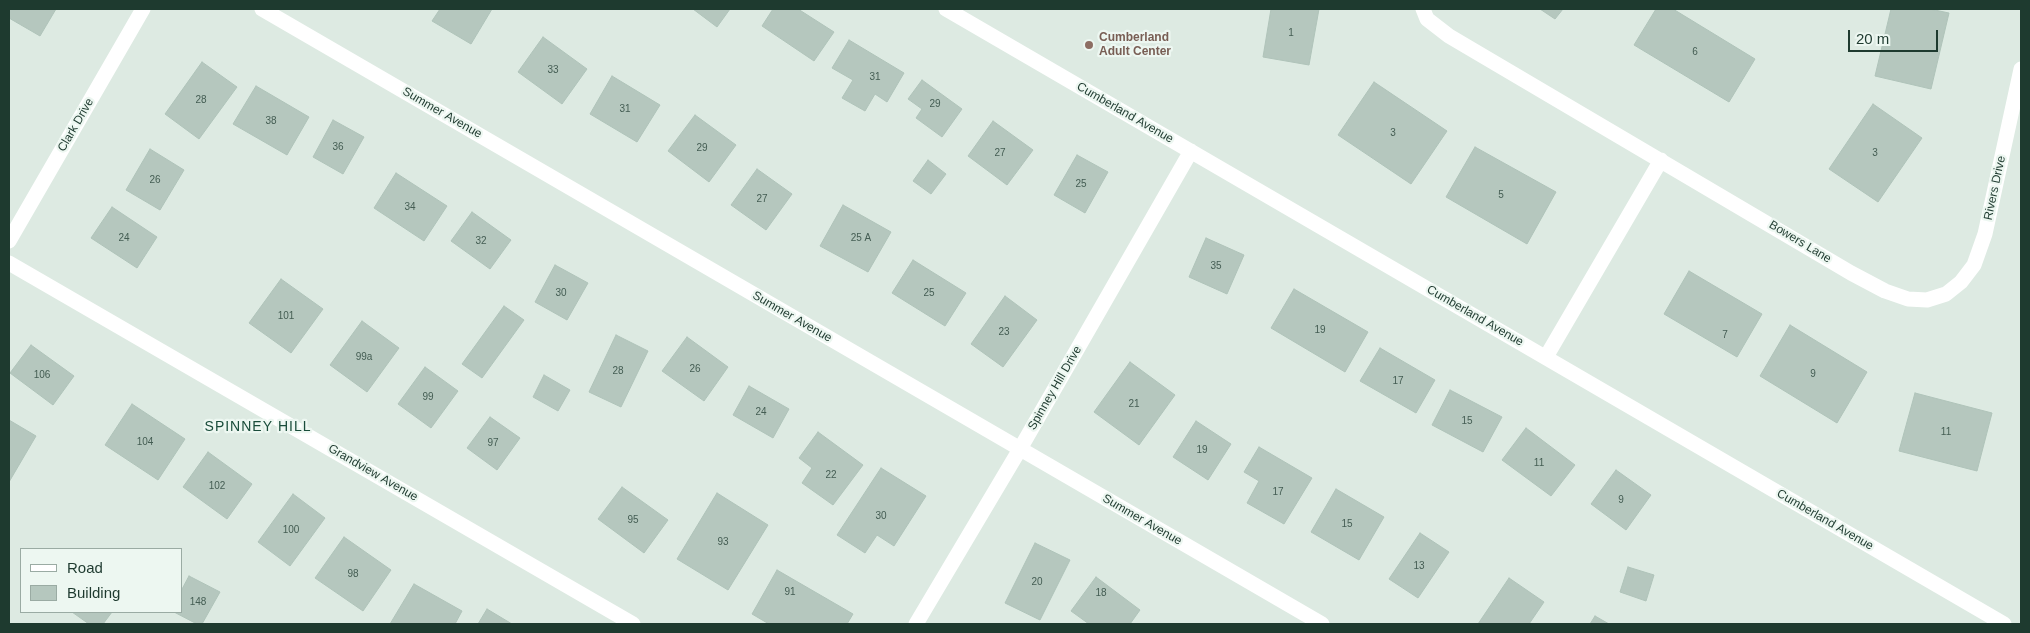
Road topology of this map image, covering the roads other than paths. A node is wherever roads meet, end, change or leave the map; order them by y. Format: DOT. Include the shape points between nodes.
graph roads {
  1 [pos="144,9"];
  2 [pos="262,9"];
  3 [pos="946,9"];
  4 [pos="1423,9"];
  5 [pos="2021,69"];
  6 [pos="1191,151"];
  7 [pos="1661,160"];
  8 [pos="9,241"];
  9 [pos="9,263"];
  10 [pos="1946,294"];
  11 [pos="1546,357"];
  12 [pos="1020,449"];
  13 [pos="633,624"];
  14 [pos="916,624"];
  15 [pos="1322,624"];
  16 [pos="2004,624"];
  1 -- 8 [label="street, Clark Drive"];
  2 -- 12 [label="street, Summer Avenue"];
  3 -- 6 [label="street, Cumberland Avenue"];
  4 -- 7 [label="street, Bowers Lane" via="1428,19 1448,36"];
  5 -- 10 [label="street, Rivers Drive" via="1978,255 1968,274"];
  6 -- 11 [label="street, Cumberland Avenue"];
  6 -- 12 [label="street, Spinney Hill Drive"];
  7 -- 10 [label="street, Bowers Lane" via="1886,291 1920,300"];
  7 -- 11 [label="street"];
  9 -- 13 [label="street, Grandview Avenue"];
  11 -- 16 [label="street, Cumberland Avenue"];
  12 -- 14 [label="street, Spinney Hill Drive"];
  12 -- 15 [label="street, Summer Avenue"];
}
